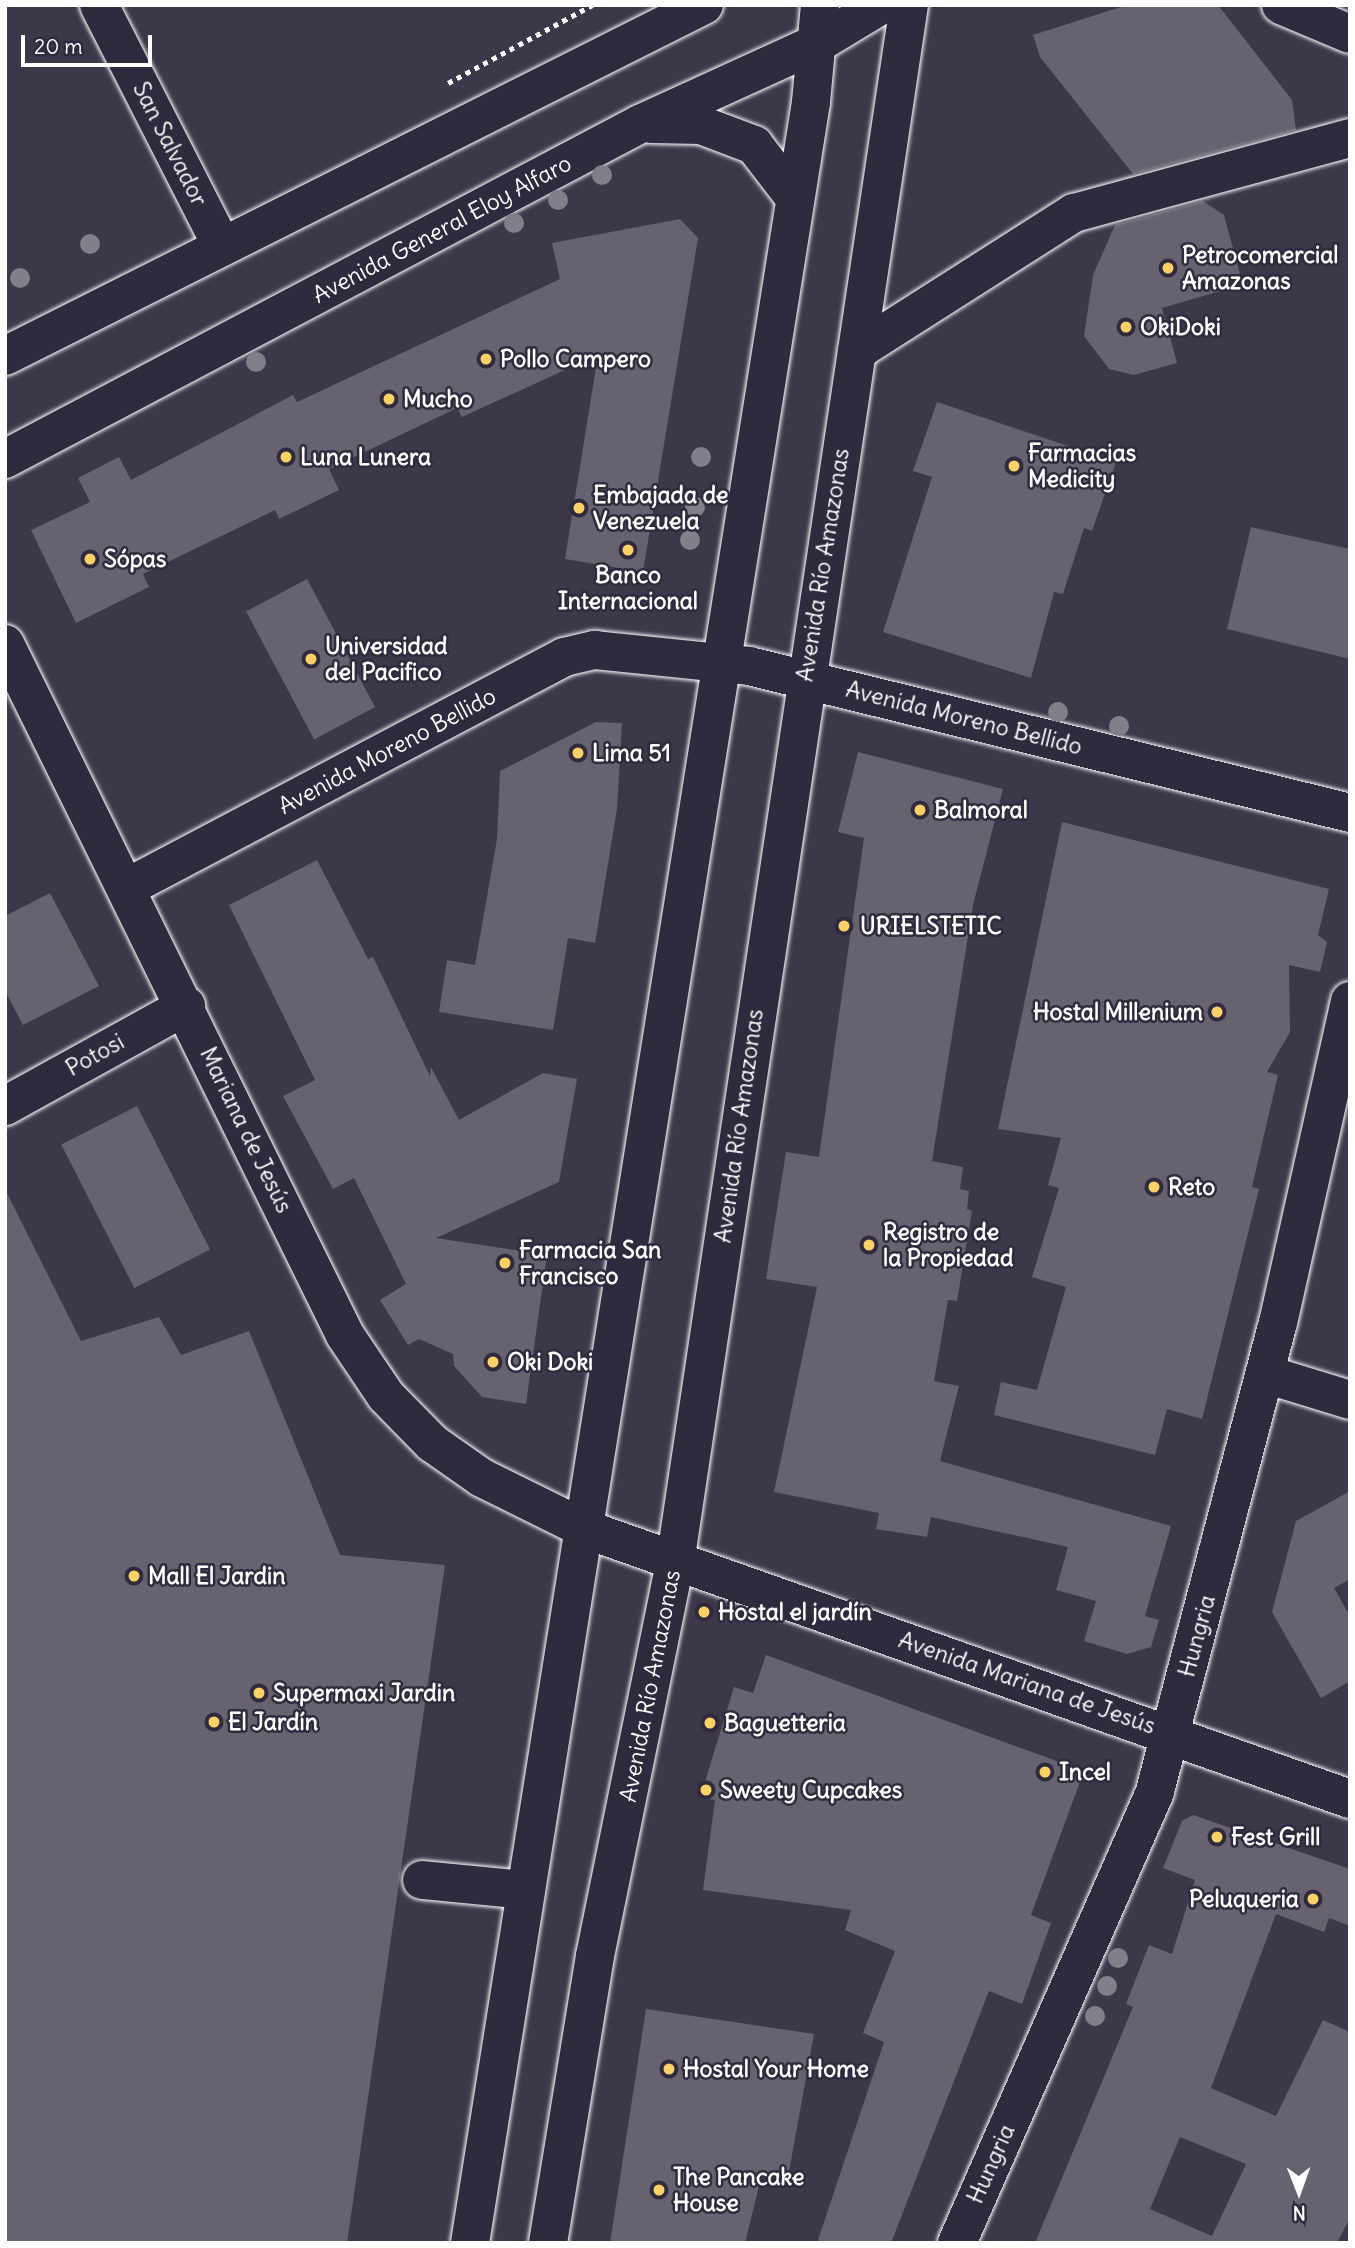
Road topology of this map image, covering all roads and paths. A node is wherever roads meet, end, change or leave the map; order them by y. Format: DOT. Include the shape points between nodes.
graph roads {
  1 [pos="99,5"];
  2 [pos="881,5"];
  3 [pos="909,5"];
  4 [pos="1280,5"];
  5 [pos="695,8"];
  6 [pos="820,24"];
  7 [pos="1350,34"];
  8 [pos="640,124"];
  9 [pos="1350,138"];
  10 [pos="795,198"];
  11 [pos="222,246"];
  12 [pos="857,351"];
  13 [pos="5,356"];
  14 [pos="5,459"];
  15 [pos="5,644"];
  16 [pos="719,660"];
  17 [pos="804,678"];
  18 [pos="1350,813"];
  19 [pos="128,887"];
  20 [pos="1350,1001"];
  21 [pos="186,1006"];
  22 [pos="5,1106"];
  23 [pos="1265,1374"];
  24 [pos="1350,1400"];
  25 [pos="585,1529"];
  26 [pos="675,1563"];
  27 [pos="1170,1732"];
  28 [pos="1350,1799"];
  29 [pos="422,1880"];
  30 [pos="526,1890"];
  31 [pos="470,2243"];
  32 [pos="548,2243"];
  33 [pos="957,2243"];
  1 -- 11 [label="main road, San Salvador"];
  2 -- 6 [label="main road, Avenida General Eloy Alfaro"];
  3 -- 12 [label="main road, Avenida Río Amazonas"];
  4 -- 7 [label="main road"];
  5 -- 11 [label="main road"];
  6 -- 8 [label="main road, Avenida General Eloy Alfaro"];
  6 -- 10 [label="main road"];
  8 -- 10 [label="main road" via="701,124 754,145"];
  8 -- 14 [label="main road, Avenida General Eloy Alfaro"];
  9 -- 12 [label="main road" via="1074,213"];
  10 -- 16 [label="main road"];
  11 -- 13 [label="main road"];
  12 -- 17 [label="main road, Avenida Río Amazonas"];
  15 -- 19 [label="main road, Mariana de Jesús"];
  16 -- 17 [label="main road, Avenida Moreno Bellido"];
  16 -- 19 [label="main road, Avenida Moreno Bellido" via="595,650 564,657"];
  16 -- 25 [label="main road"];
  17 -- 18 [label="main road, Avenida Moreno Bellido"];
  17 -- 26 [label="main road, Avenida Río Amazonas"];
  19 -- 21 [label="main road, Mariana de Jesús"];
  20 -- 23 [label="main road, Hungria"];
  21 -- 22 [label="main road, Potosi"];
  21 -- 25 [label="main road, Mariana de Jesús" via="345,1335 386,1396 432,1443 482,1478"];
  23 -- 24 [label="main road"];
  23 -- 27 [label="main road, Hungria"];
  25 -- 26 [label="main road, Avenida Mariana de Jesús"];
  25 -- 30 [label="main road"];
  26 -- 27 [label="main road, Avenida Mariana de Jesús"];
  26 -- 32 [label="main road, Avenida Río Amazonas" via="595,1956"];
  27 -- 28 [label="main road, Avenida Mariana de Jesús"];
  27 -- 33 [label="main road, Hungria" via="1155,1791"];
  29 -- 30 [label="main road"];
  30 -- 31 [label="main road"];
}
